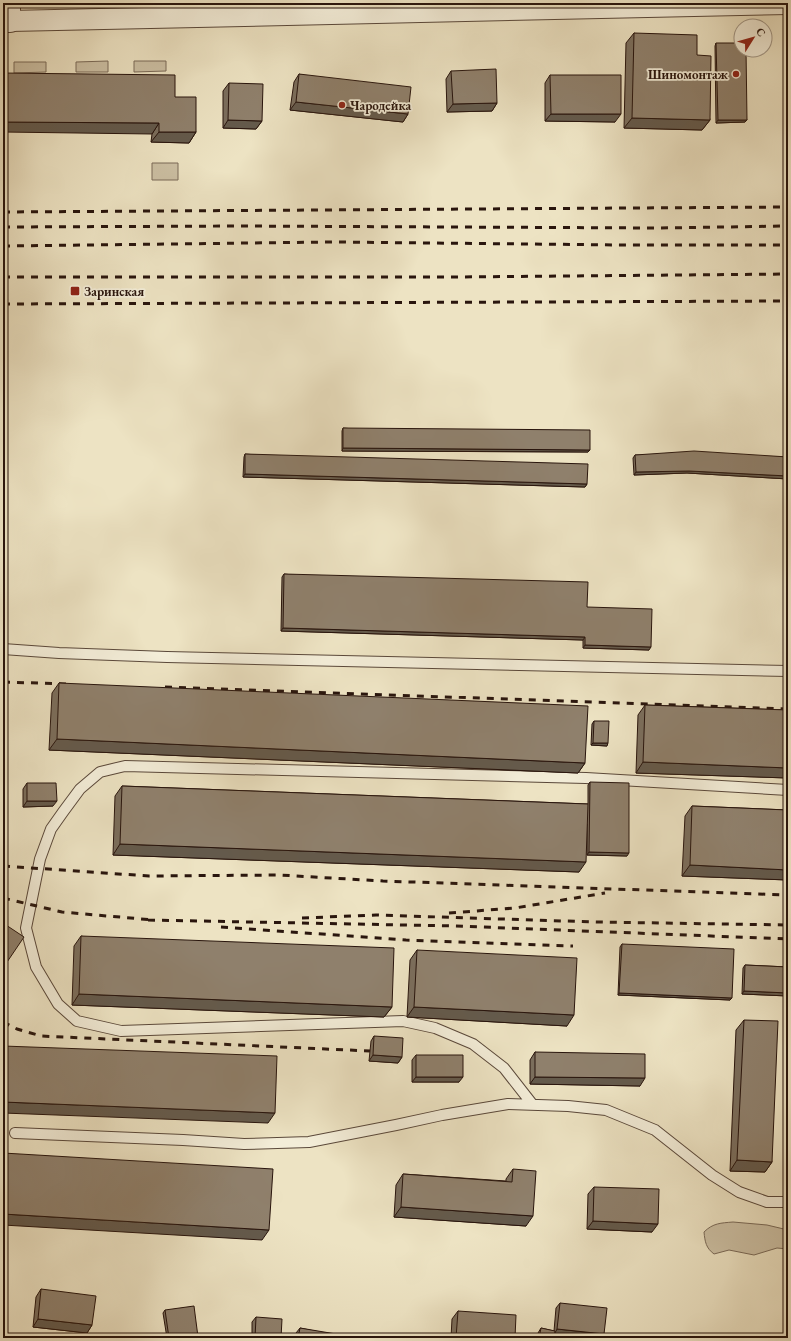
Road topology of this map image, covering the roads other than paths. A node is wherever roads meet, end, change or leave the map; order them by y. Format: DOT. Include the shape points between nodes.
graph roads {
  1 [pos="691,4"];
  2 [pos="788,4"];
  3 [pos="177,10"];
  4 [pos="8,15"];
  5 [pos="3,649"];
  6 [pos="788,671"];
  7 [pos="788,790"];
  8 [pos="533,1105"];
  9 [pos="16,1133"];
  10 [pos="788,1202"];
  1 -- 2 [label="street"];
  1 -- 3 [label="street"];
  3 -- 4 [label="street"];
  5 -- 6 [label="lane" via="167,657"];
  7 -- 8 [label="lane" via="586,778 125,766 100,772 80,789 51,829 40,859 26,928 36,967 58,1004 77,1021 121,1031 403,1021 435,1028 473,1044 504,1068"];
  8 -- 9 [label="lane" via="508,1104 309,1142 244,1144"];
  8 -- 10 [label="lane" via="606,1110 655,1130 712,1175 739,1192 767,1202"];
}
